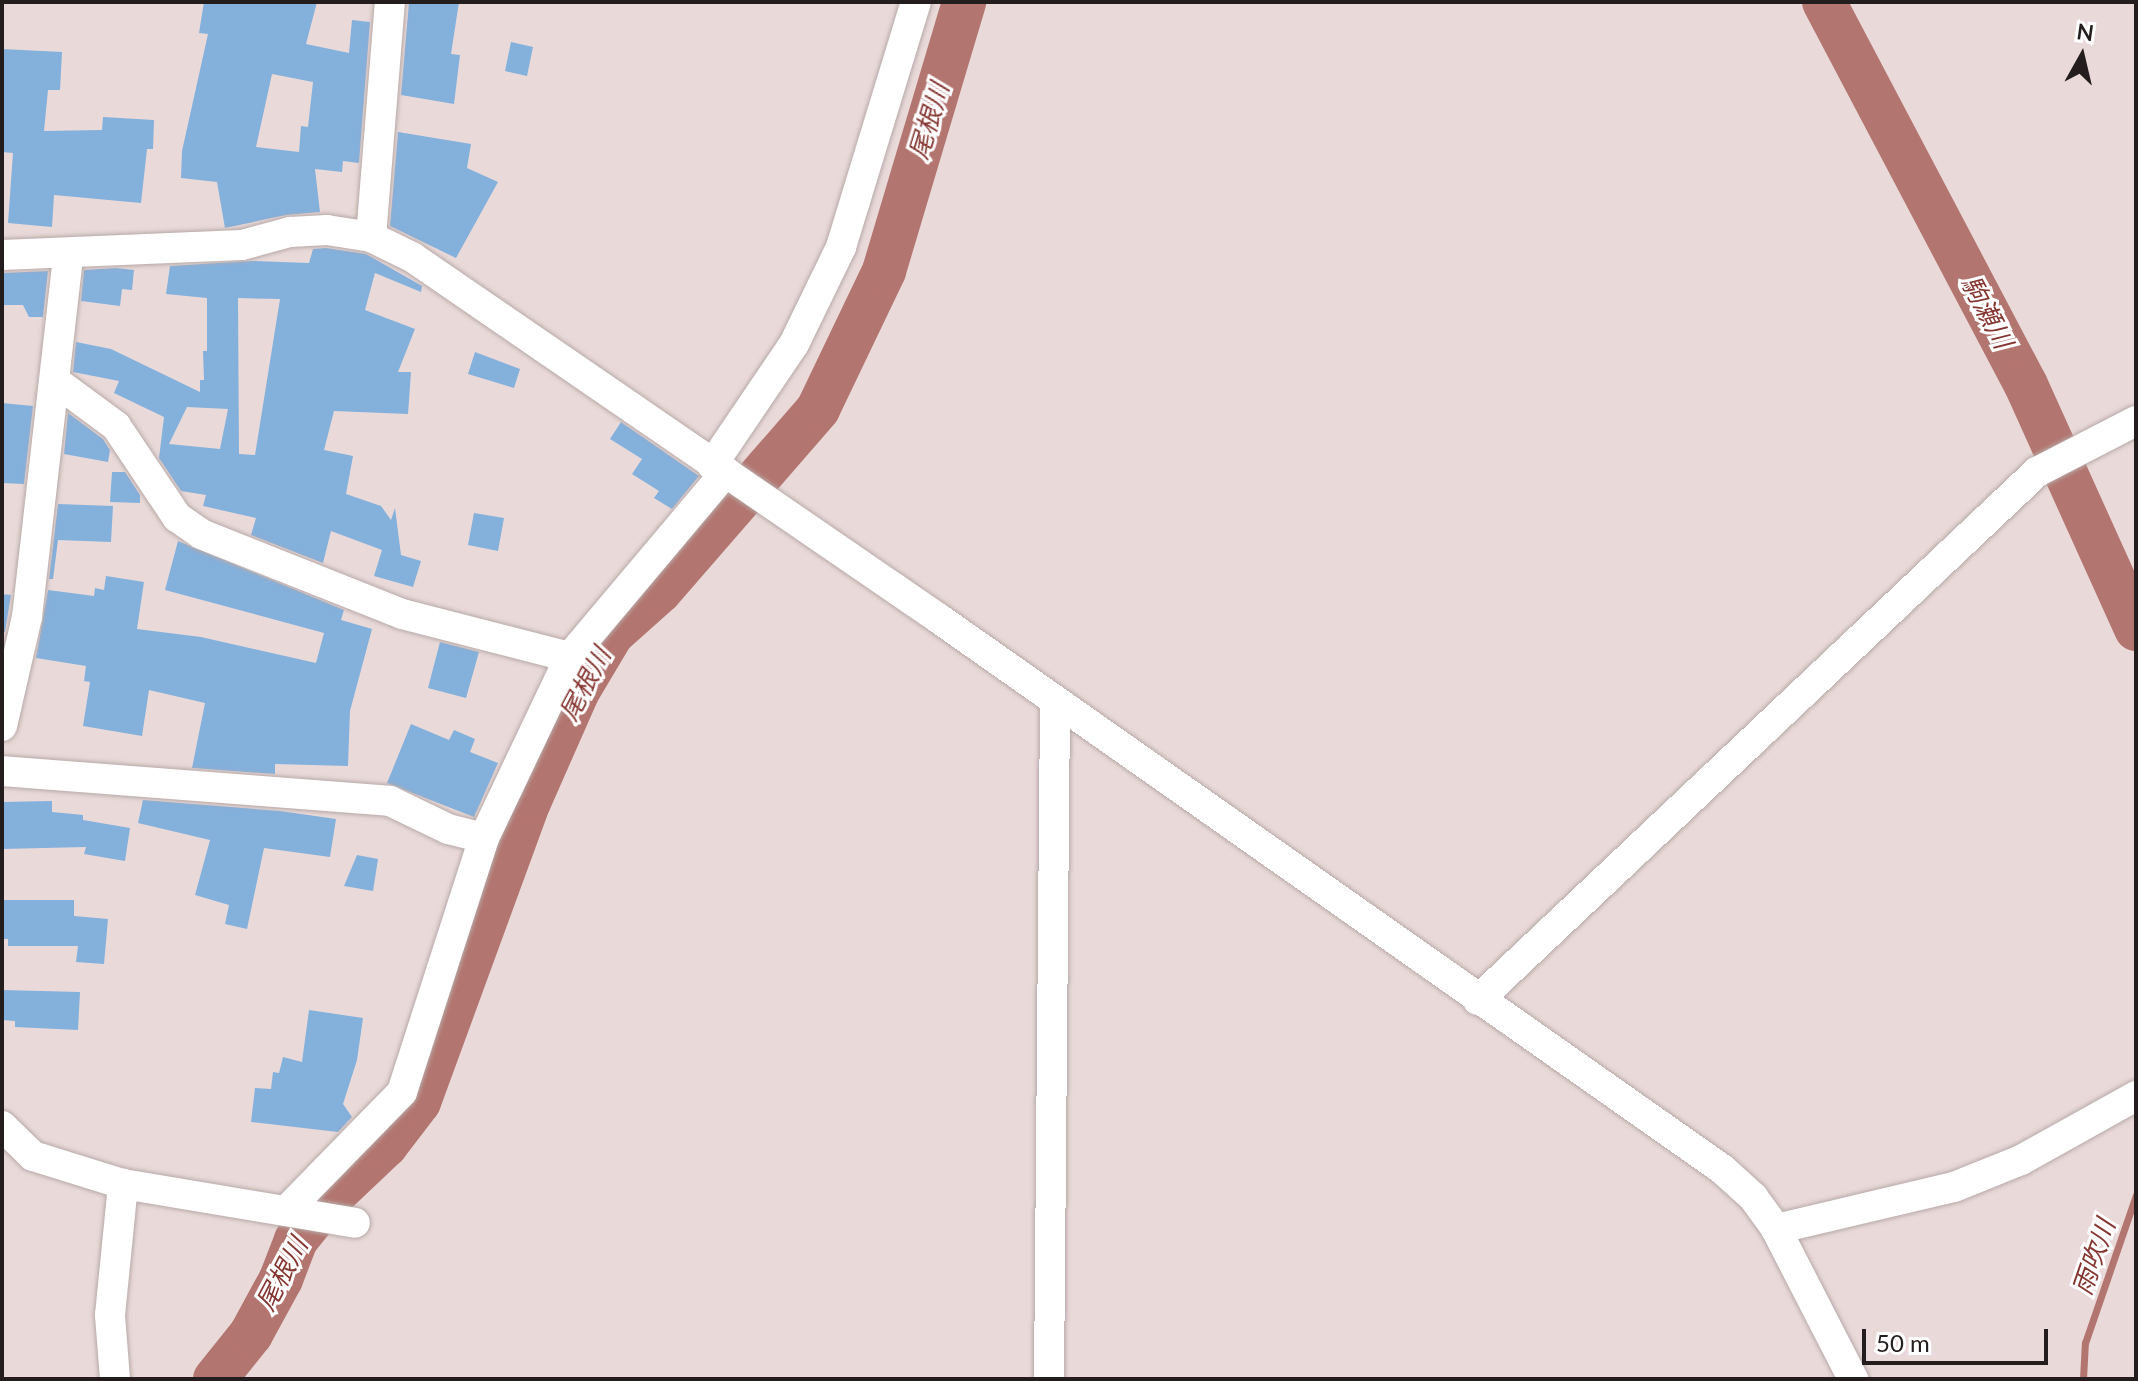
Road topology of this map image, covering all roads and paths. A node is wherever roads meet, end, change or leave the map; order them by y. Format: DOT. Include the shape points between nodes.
graph roads {
  1 [pos="390,2"];
  2 [pos="916,2"];
  3 [pos="371,237"];
  4 [pos="2,255"];
  5 [pos="68,255"];
  6 [pos="55,381"];
  7 [pos="2136,421"];
  8 [pos="724,471"];
  9 [pos="570,657"];
  10 [pos="1055,702"];
  11 [pos="2,726"];
  12 [pos="2,771"];
  13 [pos="484,838"];
  14 [pos="1478,1000"];
  15 [pos="2136,1096"];
  16 [pos="2,1126"];
  17 [pos="123,1184"];
  18 [pos="286,1211"];
  19 [pos="355,1223"];
  20 [pos="1776,1229"];
  21 [pos="115,1379"];
  22 [pos="1049,1379"];
  23 [pos="1853,1379"];
  1 -- 3 [label="street"];
  2 -- 8 [label="street" via="841,247"];
  3 -- 5 [label="street" via="327,230 290,232 242,245"];
  3 -- 8 [label="street" via="451,281"];
  4 -- 5 [label="street"];
  5 -- 6 [label="street"];
  6 -- 9 [label="street" via="116,426 177,517 201,534 402,614"];
  6 -- 11 [label="street" via="27,617"];
  7 -- 14 [label="street" via="2037,472"];
  8 -- 9 [label="street"];
  8 -- 10 [label="street"];
  9 -- 13 [label="street"];
  10 -- 14 [label="street"];
  10 -- 22 [label="street"];
  12 -- 13 [label="street" via="390,801 448,829"];
  13 -- 18 [label="street" via="402,1092"];
  14 -- 20 [label="street" via="1722,1169 1753,1197"];
  15 -- 20 [label="street" via="2021,1160 1954,1187"];
  16 -- 17 [label="street" via="33,1156"];
  17 -- 18 [label="street"];
  17 -- 21 [label="street" via="110,1315"];
  18 -- 19 [label="street"];
  20 -- 23 [label="street"];
}
